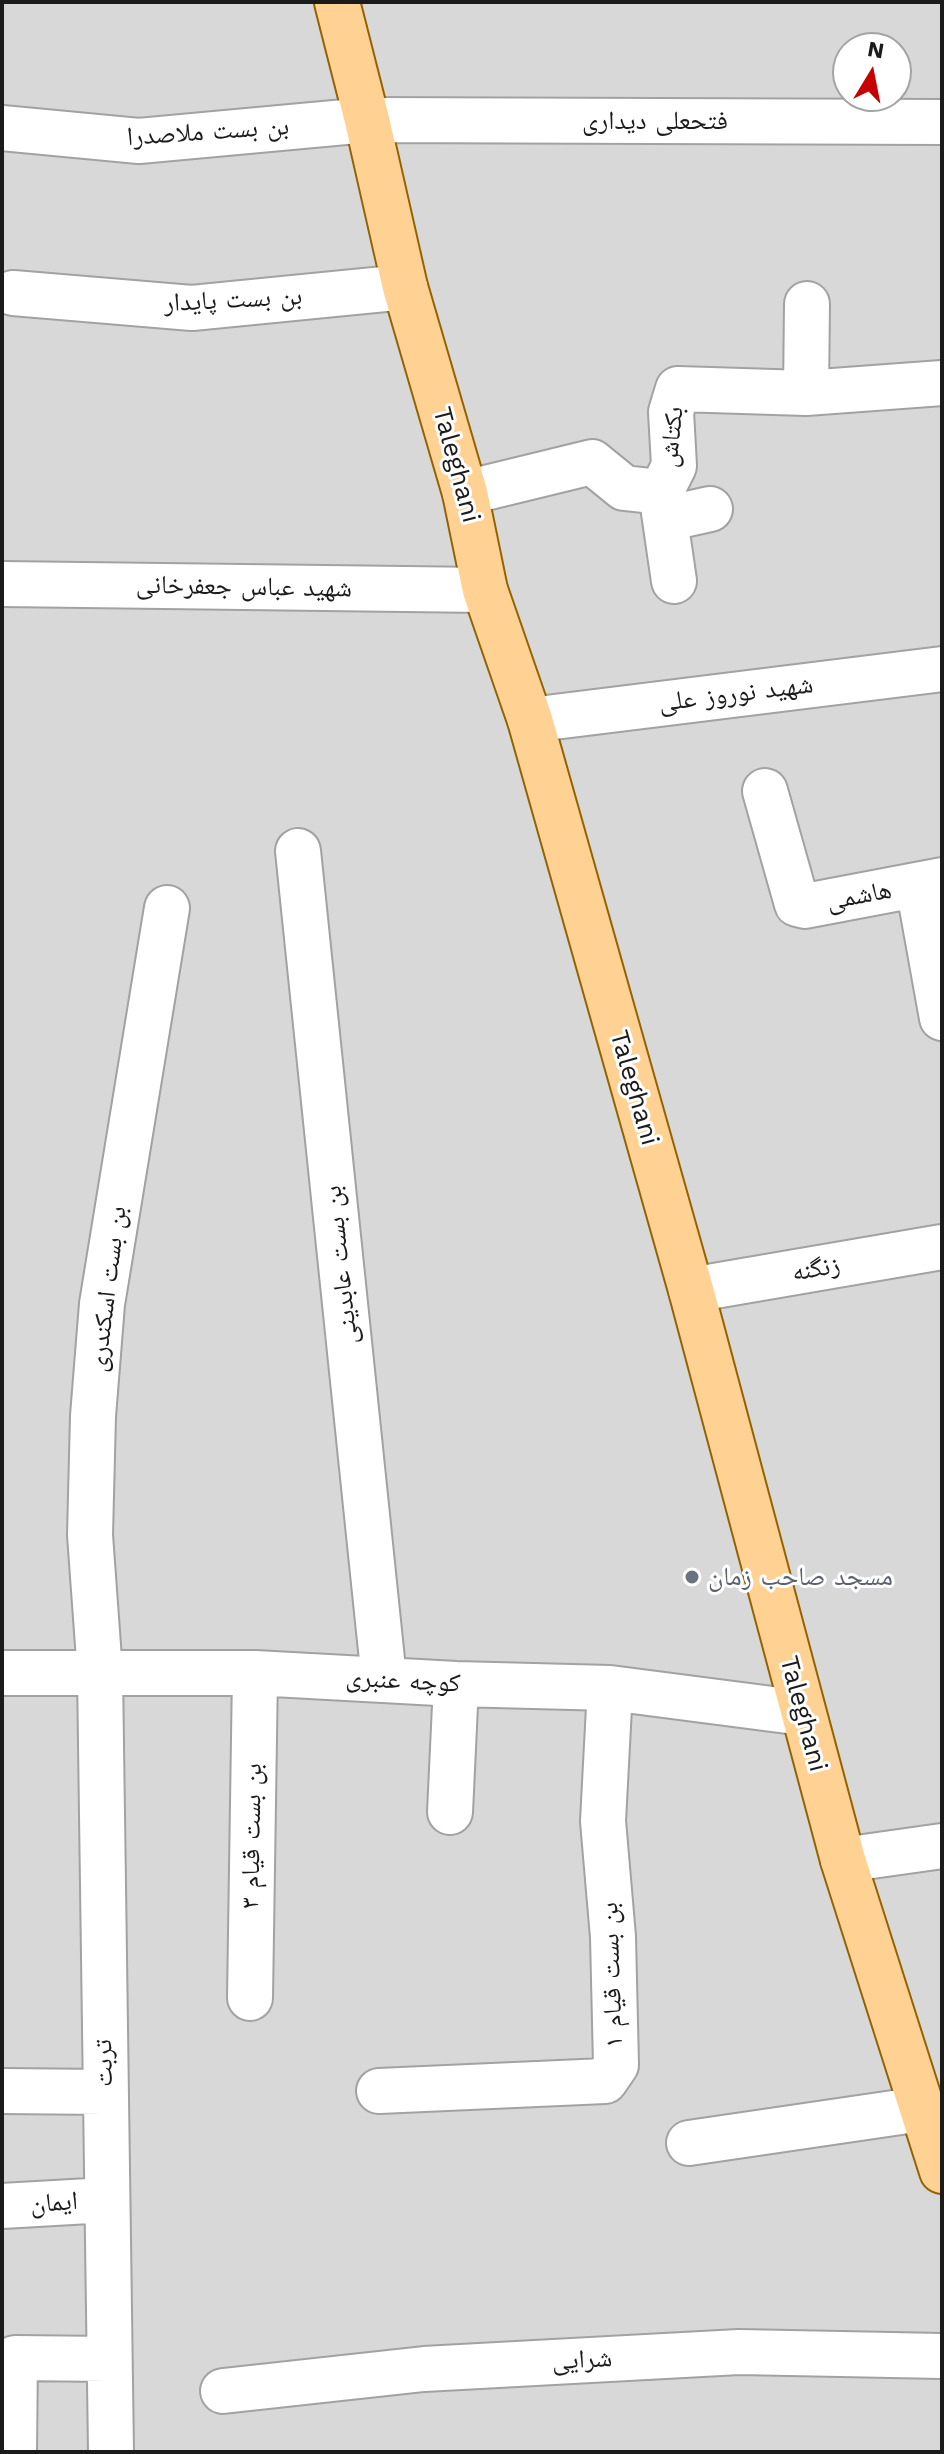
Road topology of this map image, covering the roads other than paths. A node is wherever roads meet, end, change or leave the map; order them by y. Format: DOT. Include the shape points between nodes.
graph roads {
  1 [pos="337,2"];
  2 [pos="367,120"];
  3 [pos="942,122"];
  4 [pos="2,128"];
  5 [pos="405,287"];
  6 [pos="13,293"];
  7 [pos="807,304"];
  8 [pos="942,383"];
  9 [pos="806,393"];
  10 [pos="465,493"];
  11 [pos="663,505"];
  12 [pos="710,509"];
  13 [pos="674,581"];
  14 [pos="2,584"];
  15 [pos="485,590"];
  16 [pos="942,669"];
  17 [pos="530,720"];
  18 [pos="765,791"];
  19 [pos="298,851"];
  20 [pos="930,882"];
  21 [pos="167,908"];
  22 [pos="942,1018"];
  23 [pos="942,1247"];
  24 [pos="691,1290"];
  25 [pos="2,1673"];
  26 [pos="100,1673"];
  27 [pos="255,1673"];
  28 [pos="384,1679"];
  29 [pos="456,1684"];
  30 [pos="610,1688"];
  31 [pos="803,1713"];
  32 [pos="450,1812"];
  33 [pos="942,1846"];
  34 [pos="843,1860"];
  35 [pos="250,1998"];
  36 [pos="2,2091"];
  37 [pos="379,2091"];
  38 [pos="105,2092"];
  39 [pos="921,2109"];
  40 [pos="689,2143"];
  41 [pos="942,2171"];
  42 [pos="107,2200"];
  43 [pos="2,2206"];
  44 [pos="942,2356"];
  45 [pos="109,2359"];
  46 [pos="223,2391"];
  47 [pos="10,2439"];
  48 [pos="111,2452"];
  1 -- 2 [label="main road, Taleghani"];
  2 -- 3 [label="street, فتحعلی دیداری"];
  2 -- 4 [label="street, بن بست ملاصدرا" via="139,141"];
  2 -- 5 [label="main road, Taleghani"];
  5 -- 6 [label="street, بن بست پایدار" via="192,308"];
  5 -- 10 [label="main road, Taleghani"];
  7 -- 9 [label="street"];
  8 -- 9 [label="street, بکتاش"];
  9 -- 11 [label="street, بکتاش" via="678,389 671,412 674,466"];
  10 -- 11 [label="street, بکتاش" via="592,462 624,488"];
  10 -- 15 [label="main road, Taleghani"];
  11 -- 12 [label="street"];
  11 -- 13 [label="street"];
  14 -- 15 [label="street, شهید عباس جعفرخانی"];
  15 -- 17 [label="main road, Taleghani"];
  16 -- 17 [label="street, شهید نوروز علی"];
  17 -- 24 [label="main road, Taleghani"];
  18 -- 20 [label="street, هاشمی" via="797,904"];
  19 -- 28 [label="street, بن بست عابدینی"];
  20 -- 22 [label="street"];
  21 -- 26 [label="street, بن بست اسکندری" via="102,1304 90,1535"];
  23 -- 24 [label="street, زنگنه"];
  24 -- 31 [label="main road, Taleghani"];
  25 -- 26 [label="street, کوچه عنبری"];
  26 -- 27 [label="street, کوچه عنبری"];
  26 -- 38 [label="street, تربت"];
  27 -- 28 [label="street, کوچه عنبری"];
  27 -- 35 [label="street, بن بست قیام ۳"];
  28 -- 29 [label="street, کوچه عنبری"];
  29 -- 30 [label="street, کوچه عنبری"];
  29 -- 32 [label="street"];
  30 -- 31 [label="street, کوچه عنبری"];
  30 -- 37 [label="street, بن بست قیام ۱" via="603,1821 616,2065 605,2081"];
  31 -- 34 [label="main road, Taleghani"];
  33 -- 34 [label="street"];
  34 -- 39 [label="main road, Taleghani"];
  36 -- 38 [label="street"];
  38 -- 42 [label="street, تربت"];
  39 -- 40 [label="street"];
  39 -- 41 [label="main road, Taleghani"];
  42 -- 43 [label="street, ایمان"];
  42 -- 45 [label="street, تربت"];
  44 -- 46 [label="street, شرایی" via="739,2352 424,2369"];
  45 -- 47 [label="street" via="15,2358"];
  45 -- 48 [label="street, تربت"];
}
